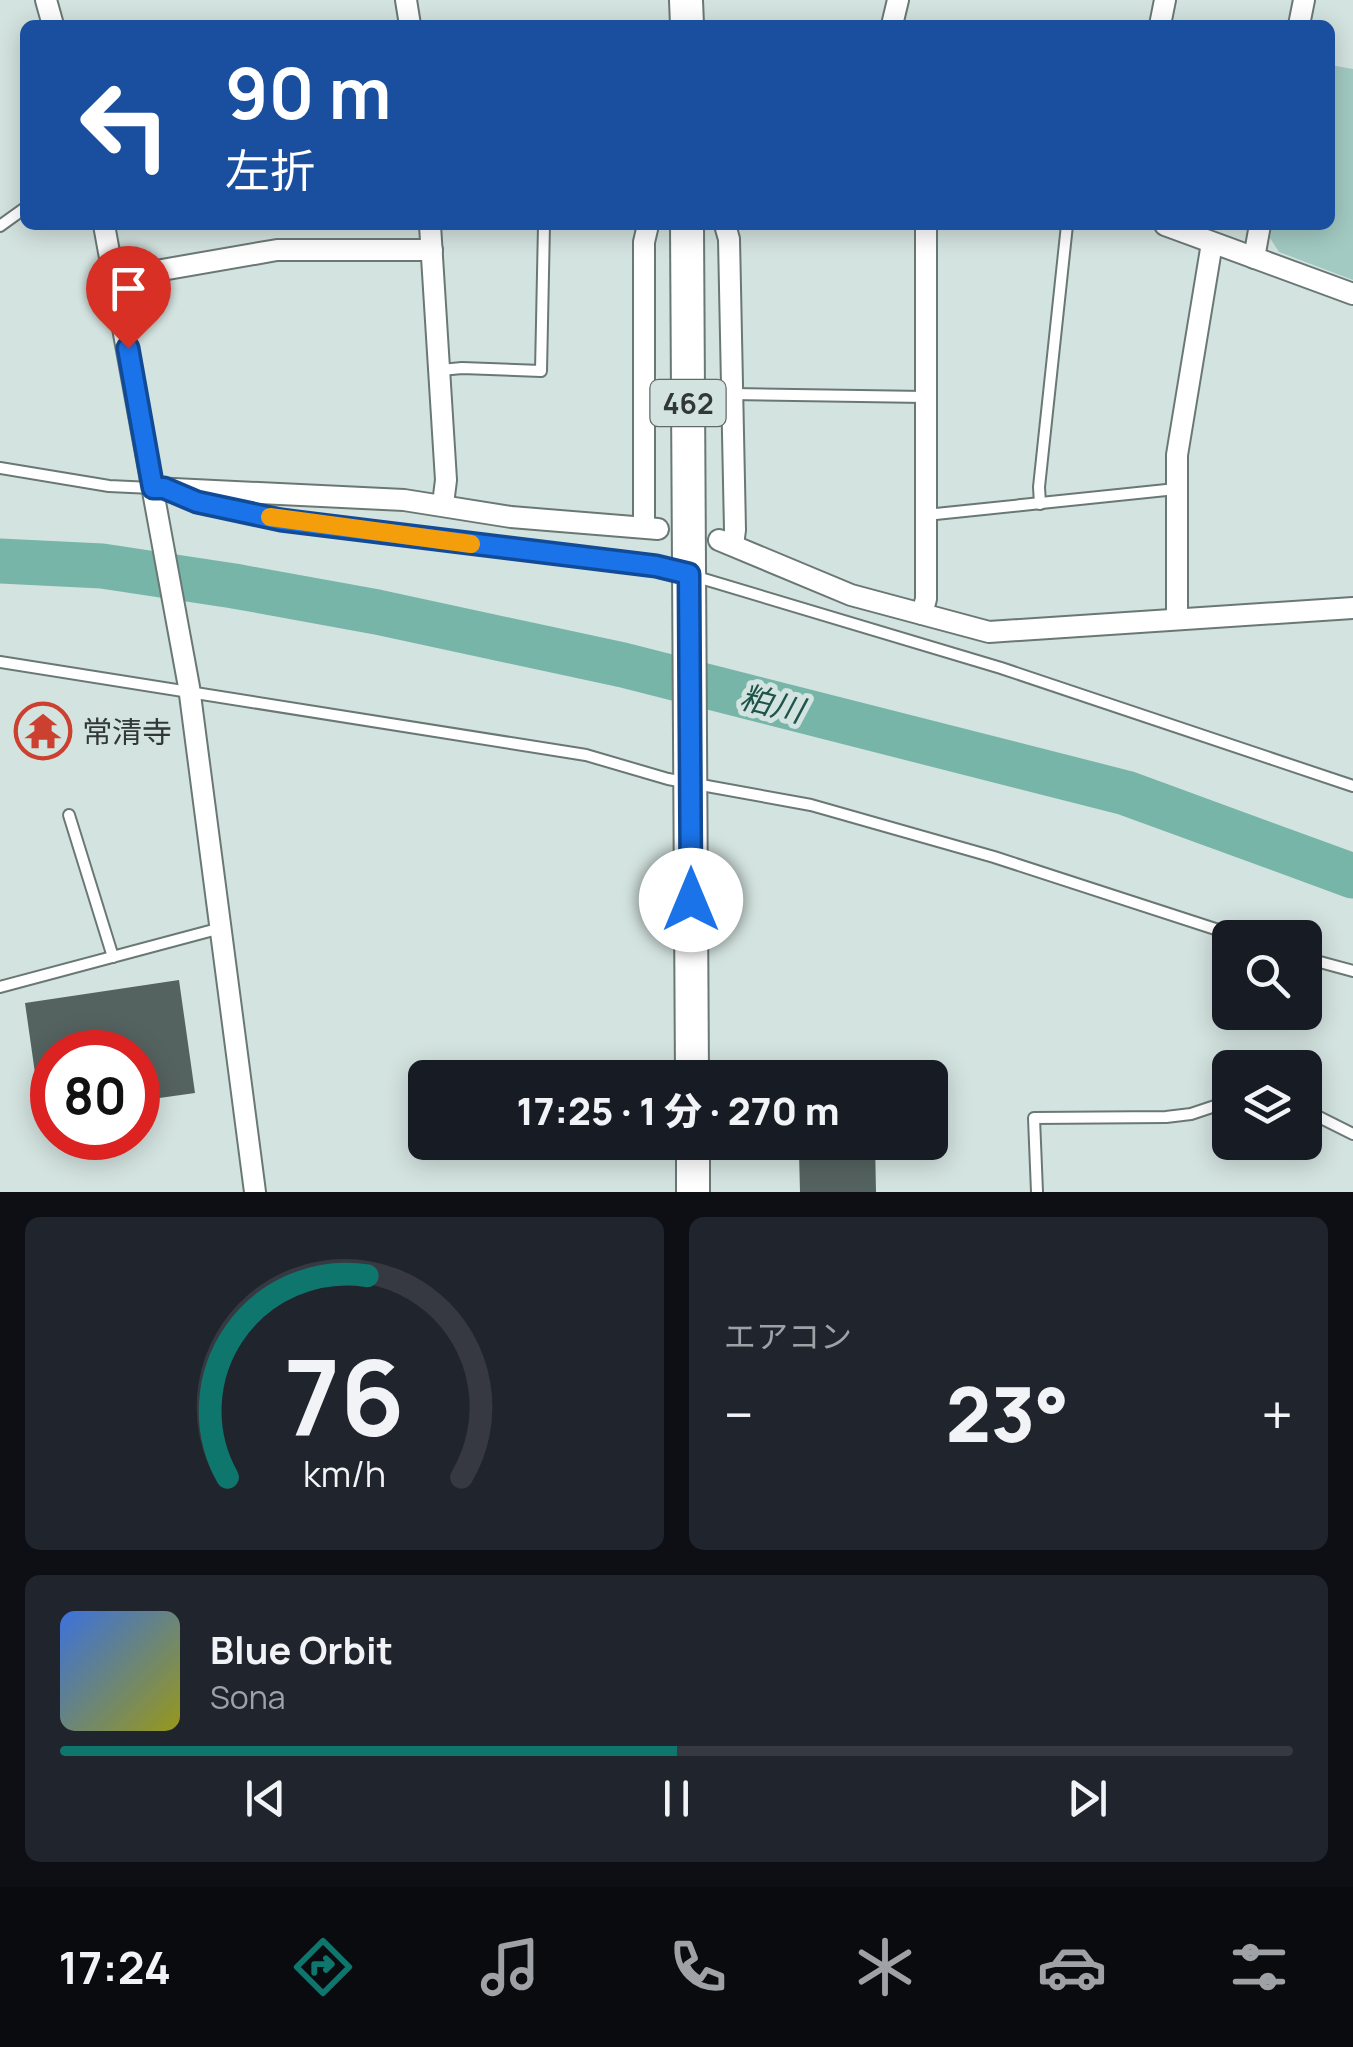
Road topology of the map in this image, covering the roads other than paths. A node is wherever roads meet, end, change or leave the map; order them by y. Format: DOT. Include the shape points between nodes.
graph roads {
  1 [pos="105,230"];
  2 [pos="430,230"];
  3 [pos="544,230"];
  4 [pos="648,230"];
  5 [pos="687,230"];
  6 [pos="727,230"];
  7 [pos="926,230"];
  8 [pos="1065,230"];
  9 [pos="1179,230"];
  10 [pos="1259,230"];
  11 [pos="1212,242"];
  12 [pos="432,250"];
  13 [pos="1254,258"];
  14 [pos="116,278"];
  15 [pos="1353,294"];
  16 [pos="440,370"];
  17 [pos="731,394"];
  18 [pos="925,396"];
  19 [pos="0,468"];
  20 [pos="1176,489"];
  21 [pos="157,492"];
  22 [pos="444,504"];
  23 [pos="1040,504"];
  24 [pos="926,515"];
  25 [pos="689,579"];
  26 [pos="1353,608"];
  27 [pos="922,614"];
  28 [pos="1177,619"];
  29 [pos="0,662"];
  30 [pos="190,691"];
  31 [pos="690,781"];
  32 [pos="1353,786"];
  33 [pos="69,815"];
  34 [pos="222,928"];
  35 [pos="1212,928"];
  36 [pos="112,956"];
  37 [pos="1322,963"];
  38 [pos="1353,971"];
  39 [pos="0,987"];
  40 [pos="692,1060"];
  41 [pos="1212,1108"];
  42 [pos="1322,1118"];
  43 [pos="1353,1134"];
  44 [pos="693,1160"];
  45 [pos="255,1192"];
  46 [pos="693,1192"];
  47 [pos="1037,1192"];
  1 -- 14 [label="street"];
  2 -- 12 [label="street"];
  3 -- 16 [label="lane" via="541,372"];
  4 -- 22 [label="street" via="651,528 511,517"];
  5 -- 25 [label="highway, 462"];
  6 -- 17 [label="street"];
  7 -- 18 [label="street"];
  8 -- 23 [label="lane"];
  9 -- 11 [label="street"];
  10 -- 13 [label="street"];
  11 -- 13 [label="street"];
  11 -- 20 [label="street"];
  12 -- 14 [label="street" via="278,250"];
  12 -- 16 [label="street"];
  13 -- 15 [label="street"];
  14 -- 21 [label="street"];
  16 -- 22 [label="street"];
  17 -- 18 [label="lane"];
  17 -- 27 [label="street" via="735,530 726,543 840,591"];
  18 -- 24 [label="street"];
  19 -- 21 [label="lane"];
  20 -- 23 [label="lane"];
  20 -- 28 [label="street"];
  21 -- 22 [label="street"];
  21 -- 25 [label="lane" via="281,520 656,566"];
  21 -- 30 [label="street"];
  23 -- 24 [label="lane"];
  24 -- 27 [label="street"];
  25 -- 31 [label="highway, 462"];
  25 -- 32 [label="lane" via="1001,668"];
  26 -- 28 [label="street"];
  27 -- 28 [label="street" via="992,632"];
  29 -- 30 [label="lane"];
  30 -- 31 [label="lane" via="548,747"];
  30 -- 34 [label="street"];
  31 -- 35 [label="lane" via="994,857"];
  31 -- 40 [label="highway, 462"];
  33 -- 36 [label="lane"];
  34 -- 36 [label="lane"];
  34 -- 45 [label="street"];
  36 -- 39 [label="lane"];
  37 -- 38 [label="lane"];
  41 -- 47 [label="lane" via="1166,1117 1034,1118"];
  42 -- 43 [label="lane"];
  44 -- 46 [label="highway"];
}
